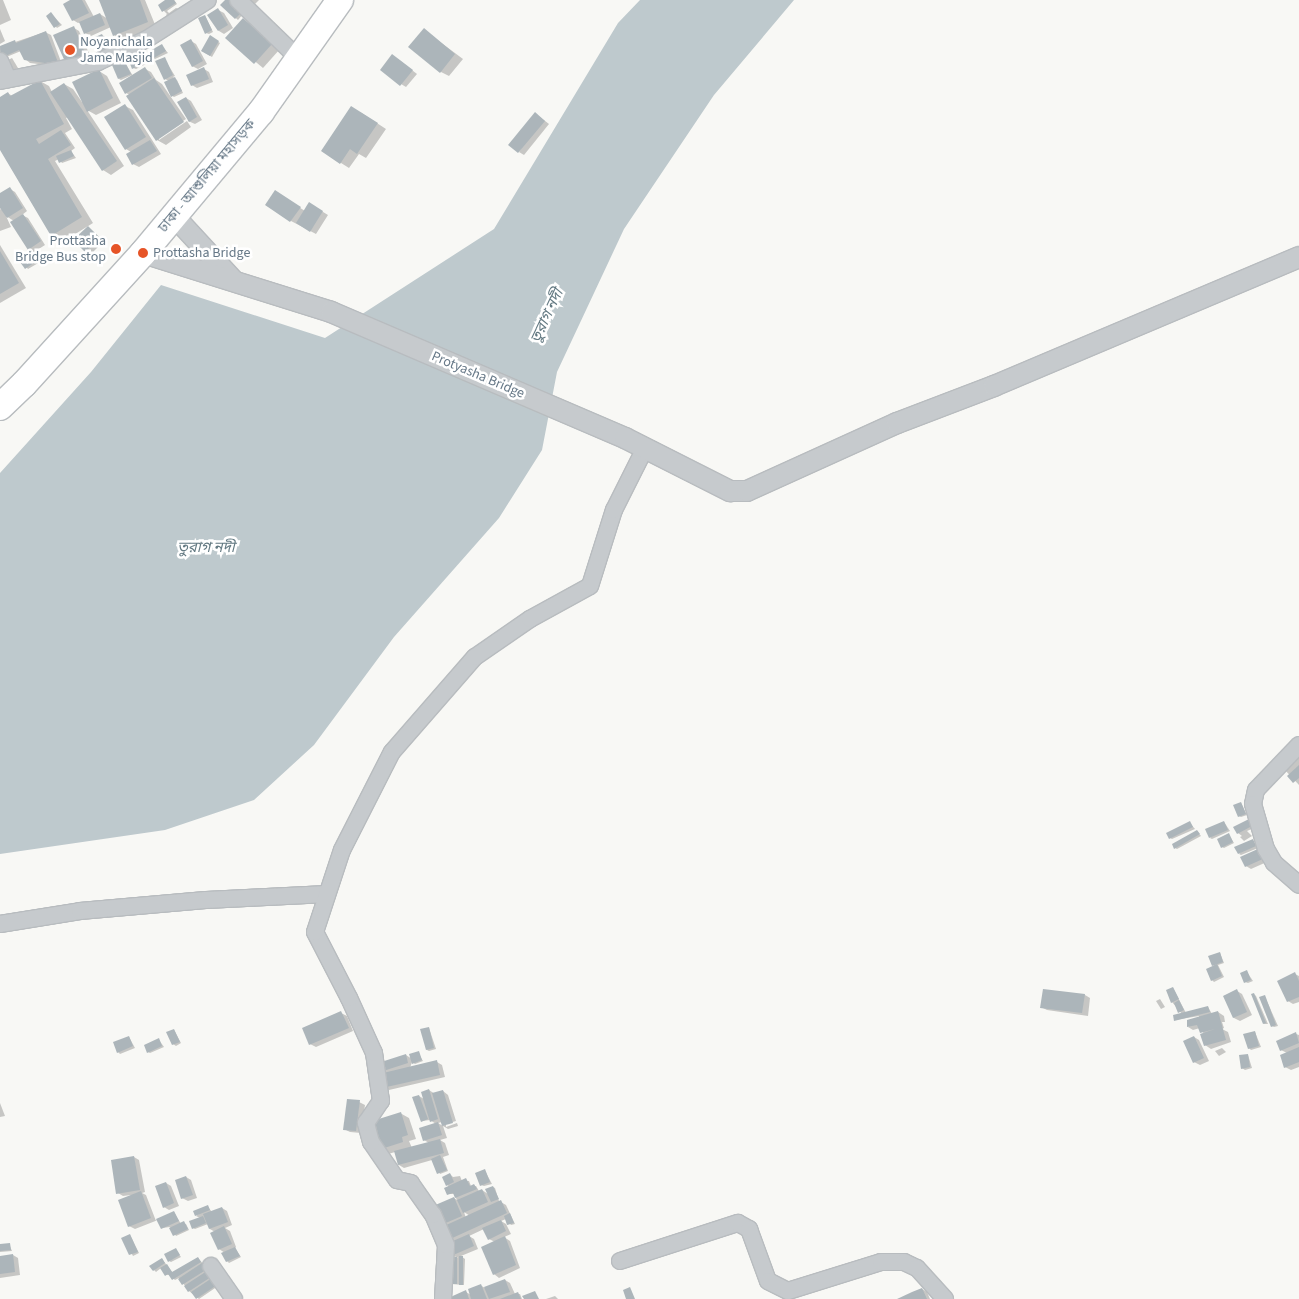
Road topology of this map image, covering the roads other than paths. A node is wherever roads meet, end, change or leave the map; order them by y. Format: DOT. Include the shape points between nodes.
graph roads {
  1 [pos="208,0"];
  2 [pos="238,0"];
  3 [pos="340,0"];
  4 [pos="298,58"];
  5 [pos="0,61"];
  6 [pos="4,80"];
  7 [pos="174,216"];
  8 [pos="143,253"];
  9 [pos="1299,257"];
  10 [pos="234,282"];
  11 [pos="0,407"];
  12 [pos="645,448"];
  13 [pos="1299,745"];
  14 [pos="1299,884"];
  15 [pos="327,894"];
  16 [pos="0,924"];
  17 [pos="620,1261"];
  18 [pos="211,1266"];
  19 [pos="234,1299"];
  20 [pos="443,1299"];
  21 [pos="946,1299"];
  1 -- 6 [label="street" via="147,39 98,62"];
  2 -- 4 [label="street"];
  3 -- 4 [label="highway, ঢাকা - আশুলিয়া মহাসড়ক"];
  4 -- 7 [label="highway, ঢাকা - আশুলিয়া মহাসড়ক" via="260,112"];
  5 -- 6 [label="street"];
  7 -- 8 [label="highway, ঢাকা - আশুলিয়া মহাসড়ক"];
  7 -- 10 [label="street"];
  8 -- 10 [label="street, Protyasha Bridge"];
  8 -- 11 [label="highway, ঢাকা - আশুলিয়া মহাসড়ক"];
  9 -- 12 [label="street, Protyasha Bridge" via="994,386 897,423 747,491 730,490"];
  10 -- 12 [label="street, Protyasha Bridge" via="331,312"];
  12 -- 15 [label="street" via="614,510 590,586 530,619 475,657 392,752 342,850"];
  13 -- 14 [label="street" via="1256,790 1254,804 1266,849 1274,863"];
  15 -- 16 [label="street" via="196,900 80,911"];
  15 -- 20 [label="street" via="315,932 350,998 374,1053 381,1086 381,1101 366,1123 371,1142 397,1180 411,1183 439,1226 446,1245"];
  17 -- 21 [label="street" via="738,1223 749,1229 768,1281 788,1291 881,1262 904,1262 918,1268"];
  18 -- 19 [label="street"];
}
